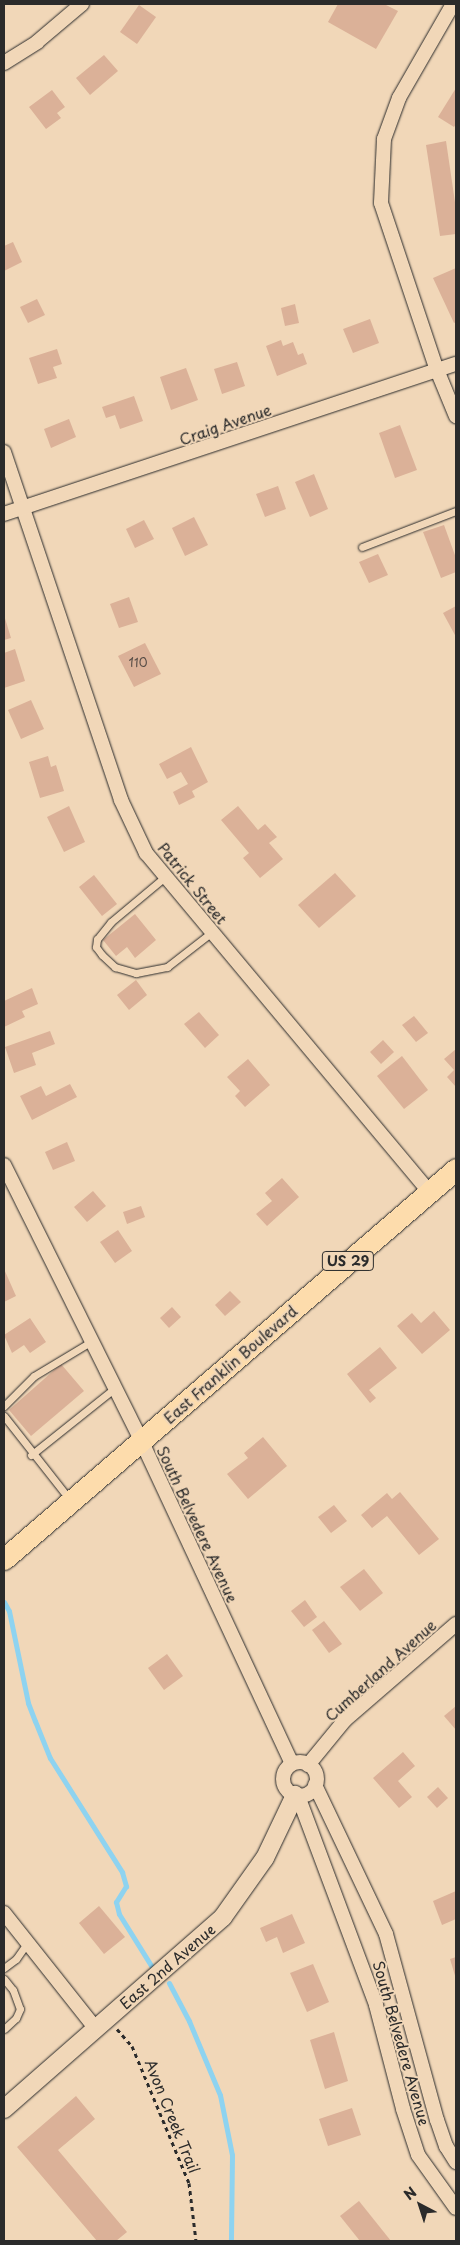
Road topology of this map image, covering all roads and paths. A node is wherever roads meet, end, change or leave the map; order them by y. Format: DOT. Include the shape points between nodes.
graph roads {
  1 [pos="82,4"];
  2 [pos="453,4"];
  3 [pos="4,63"];
  4 [pos="456,364"];
  5 [pos="437,370"];
  6 [pos="456,416"];
  7 [pos="4,452"];
  8 [pos="22,510"];
  9 [pos="456,511"];
  10 [pos="4,514"];
  11 [pos="362,547"];
  12 [pos="166,876"];
  13 [pos="212,932"];
  14 [pos="4,1165"];
  15 [pos="456,1169"];
  16 [pos="429,1192"];
  17 [pos="92,1341"];
  18 [pos="115,1388"];
  19 [pos="4,1406"];
  20 [pos="4,1416"];
  21 [pos="141,1440"];
  22 [pos="31,1455"];
  23 [pos="71,1501"];
  24 [pos="4,1559"];
  25 [pos="456,1624"];
  26 [pos="292,1764"];
  27 [pos="308,1765"];
  28 [pos="316,1785"];
  29 [pos="296,1795"];
  30 [pos="4,1913"];
  31 [pos="27,1943"];
  32 [pos="4,1968"];
  33 [pos="4,1979"];
  34 [pos="95,2028"];
  35 [pos="4,2030"];
  36 [pos="4,2109"];
  37 [pos="456,2162"];
  38 [pos="456,2208"];
  39 [pos="196,2241"];
  1 -- 3 [label="street" via="37,42"];
  2 -- 5 [label="street" via="399,98 384,139 381,160 381,203"];
  4 -- 5 [label="street, Craig Avenue"];
  5 -- 6 [label="street"];
  5 -- 8 [label="street, Craig Avenue"];
  7 -- 8 [label="street, Patrick Street"];
  8 -- 10 [label="street, Craig Avenue"];
  8 -- 12 [label="street, Patrick Street" via="121,800 146,853"];
  9 -- 11 [label="lane"];
  12 -- 13 [label="street, Patrick Street"];
  12 -- 13 [label="lane" via="111,922 97,939 96,948 116,967 136,973 167,967"];
  13 -- 16 [label="street, Patrick Street"];
  14 -- 17 [label="street, South Belvedere Avenue"];
  15 -- 16 [label="main road, East Franklin Boulevard / US 29"];
  16 -- 21 [label="main road, East Franklin Boulevard / US 29"];
  17 -- 18 [label="street, South Belvedere Avenue"];
  17 -- 19 [label="lane" via="34,1376"];
  18 -- 21 [label="street, South Belvedere Avenue"];
  18 -- 22 [label="lane"];
  20 -- 22 [label="lane"];
  21 -- 23 [label="main road, East Franklin Boulevard / US 29"];
  21 -- 26 [label="street, South Belvedere Avenue"];
  22 -- 23 [label="lane"];
  23 -- 24 [label="main road, East Franklin Boulevard / US 29"];
  25 -- 27 [label="street, Cumberland Avenue" via="345,1720"];
  26 -- 27 [label="street"];
  26 -- 29 [label="street" via="285,1772 283,1782 288,1792"];
  27 -- 28 [label="street" via="316,1776"];
  28 -- 29 [label="street" via="308,1793"];
  28 -- 37 [label="street, South Belvedere Avenue" via="386,1934 437,2120"];
  29 -- 34 [label="street, East 2nd Avenue" via="265,1858 223,1917"];
  29 -- 38 [label="street, South Belvedere Avenue" via="376,2005 418,2155"];
  30 -- 31 [label="street"];
  31 -- 32 [label="lane" via="16,1959"];
  31 -- 34 [label="street"];
  33 -- 35 [label="lane" via="13,1990 20,2009"];
  34 -- 36 [label="street, East 2nd Avenue"];
  34 -- 39 [label="path, Avon Creek Trail" via="112,2024 132,2046 189,2183"];
}
